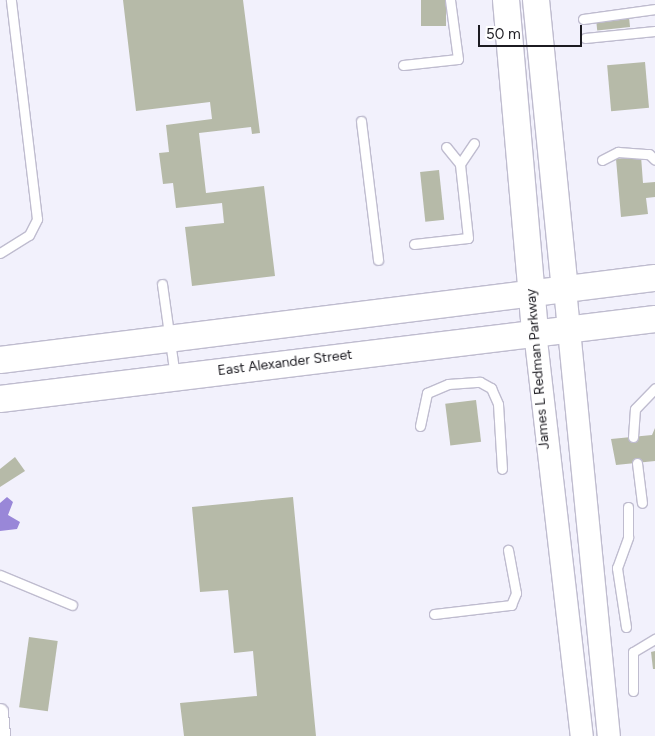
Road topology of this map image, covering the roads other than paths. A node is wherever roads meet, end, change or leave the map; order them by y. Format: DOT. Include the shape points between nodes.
graph roads {
  1 [pos="11,0"];
  2 [pos="450,0"];
  3 [pos="506,0"];
  4 [pos="524,0"];
  5 [pos="536,0"];
  6 [pos="655,9"];
  7 [pos="583,19"];
  8 [pos="655,32"];
  9 [pos="585,38"];
  10 [pos="403,65"];
  11 [pos="543,71"];
  12 [pos="361,122"];
  13 [pos="474,143"];
  14 [pos="446,147"];
  15 [pos="602,160"];
  16 [pos="655,160"];
  17 [pos="460,164"];
  18 [pos="414,244"];
  19 [pos="0,253"];
  20 [pos="378,260"];
  21 [pos="655,278"];
  22 [pos="162,284"];
  23 [pos="566,289"];
  24 [pos="532,292"];
  25 [pos="417,308"];
  26 [pos="655,319"];
  27 [pos="302,321"];
  28 [pos="570,328"];
  29 [pos="535,332"];
  30 [pos="171,338"];
  31 [pos="319,359"];
  32 [pos="0,360"];
  33 [pos="259,366"];
  34 [pos="175,376"];
  35 [pos="655,388"];
  36 [pos="0,399"];
  37 [pos="420,426"];
  38 [pos="634,437"];
  39 [pos="637,463"];
  40 [pos="502,469"];
  41 [pos="642,504"];
  42 [pos="628,507"];
  43 [pos="556,524"];
  44 [pos="508,550"];
  45 [pos="0,575"];
  46 [pos="72,605"];
  47 [pos="434,614"];
  48 [pos="626,627"];
  49 [pos="599,631"];
  50 [pos="655,639"];
  51 [pos="633,691"];
  52 [pos="0,712"];
  53 [pos="2,736"];
  54 [pos="582,736"];
  55 [pos="608,736"];
  1 -- 19 [label="lane" via="38,219 29,235"];
  2 -- 10 [label="lane" via="458,58"];
  3 -- 24 [label="main road, James L Redman Parkway"];
  4 -- 11 [label="main road" via="528,39"];
  5 -- 11 [label="main road"];
  6 -- 7 [label="lane"];
  8 -- 9 [label="lane"];
  11 -- 23 [label="main road"];
  12 -- 20 [label="lane"];
  13 -- 17 [label="lane"];
  14 -- 17 [label="lane"];
  15 -- 16 [label="lane" via="618,152 649,154"];
  17 -- 18 [label="lane" via="468,238"];
  21 -- 23 [label="main road"];
  22 -- 30 [label="lane"];
  23 -- 24 [label="main road"];
  23 -- 28 [label="main road"];
  24 -- 25 [label="main road"];
  24 -- 29 [label="main road, James L Redman Parkway"];
  25 -- 27 [label="main road"];
  25 -- 31 [label="main road" via="332,332 325,338"];
  26 -- 28 [label="main road, East Alexander Street"];
  27 -- 30 [label="main road"];
  27 -- 33 [label="main road" via="302,336 294,345"];
  28 -- 29 [label="main road, East Alexander Street"];
  28 -- 49 [label="main road"];
  29 -- 31 [label="main road, East Alexander Street"];
  29 -- 43 [label="main road, James L Redman Parkway"];
  30 -- 32 [label="main road"];
  30 -- 34 [label="lane"];
  31 -- 33 [label="main road, East Alexander Street"];
  33 -- 34 [label="main road, East Alexander Street"];
  34 -- 36 [label="main road, East Alexander Street"];
  35 -- 38 [label="lane" via="635,409"];
  37 -- 40 [label="lane" via="427,393 448,384 480,382 491,388 498,404"];
  39 -- 41 [label="lane"];
  42 -- 48 [label="lane" via="628,537 617,568"];
  43 -- 49 [label="main road" via="569,534 584,632"];
  43 -- 54 [label="main road, James L Redman Parkway"];
  44 -- 47 [label="lane" via="516,593 511,605"];
  45 -- 46 [label="lane"];
  49 -- 55 [label="main road"];
  50 -- 51 [label="lane" via="633,652"];
  52 -- 53 [label="street"];
}
